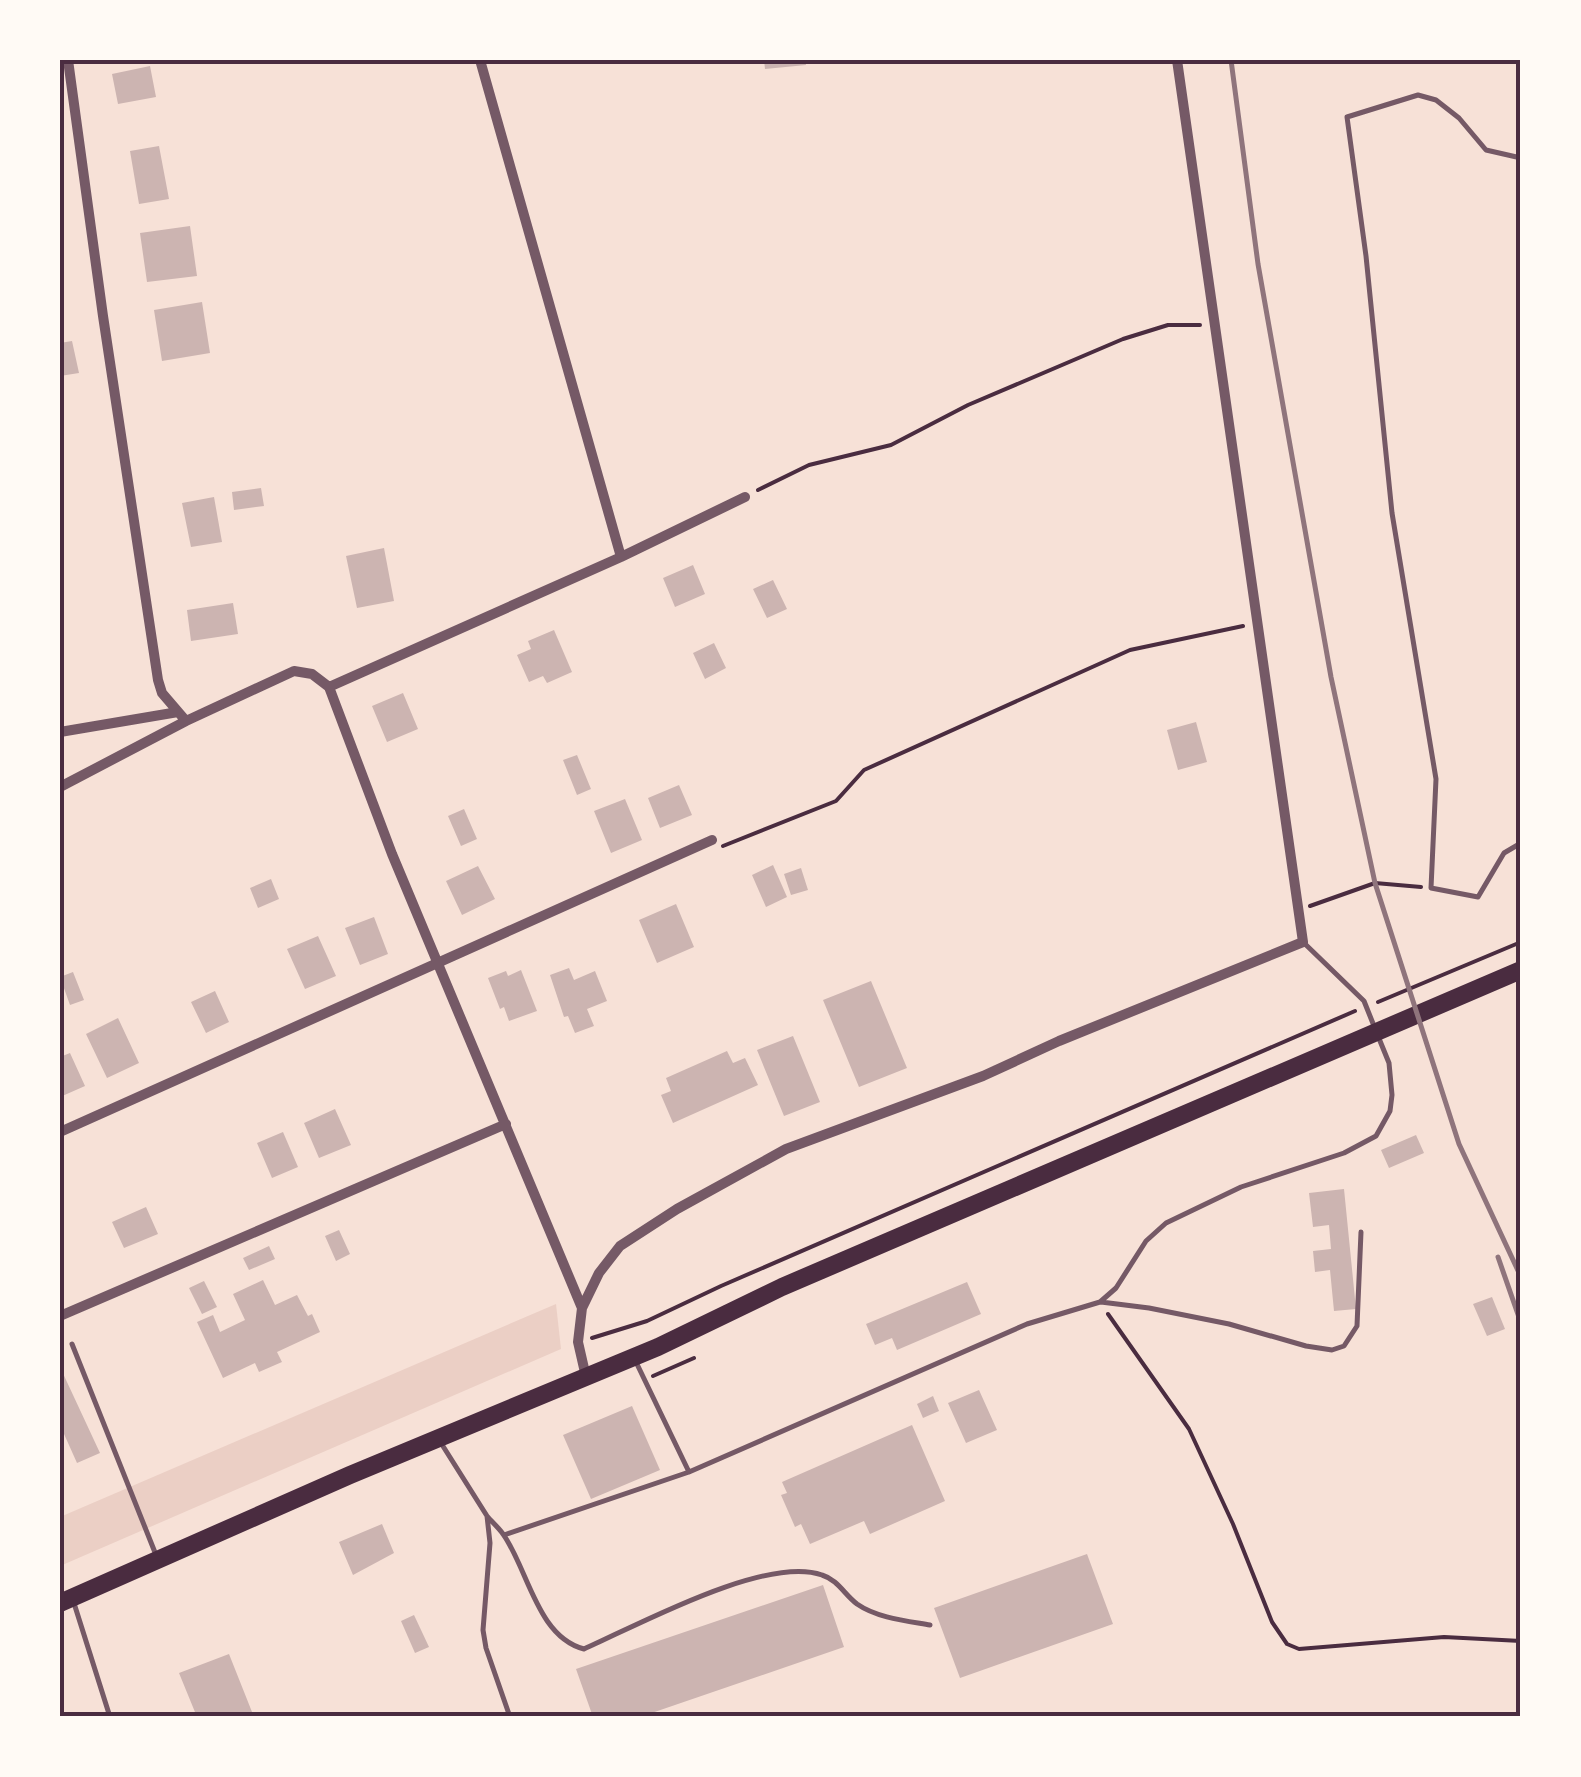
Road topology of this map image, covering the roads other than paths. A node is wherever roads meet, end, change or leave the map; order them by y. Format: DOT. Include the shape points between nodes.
graph roads {
  1 [pos="68,60"];
  2 [pos="480,60"];
  3 [pos="1177,60"];
  4 [pos="1521,158"];
  5 [pos="744,497"];
  6 [pos="620,557"];
  7 [pos="329,687"];
  8 [pos="182,716"];
  9 [pos="60,732"];
  10 [pos="60,788"];
  11 [pos="712,840"];
  12 [pos="1521,843"];
  13 [pos="1303,942"];
  14 [pos="438,961"];
  15 [pos="1518,971"];
  16 [pos="506,1124"];
  17 [pos="60,1132"];
  18 [pos="1361,1232"];
  19 [pos="1100,1302"];
  20 [pos="582,1308"];
  21 [pos="60,1316"];
  22 [pos="72,1344"];
  23 [pos="634,1356"];
  24 [pos="586,1377"];
  25 [pos="438,1438"];
  26 [pos="689,1472"];
  27 [pos="487,1516"];
  28 [pos="504,1535"];
  29 [pos="158,1560"];
  30 [pos="66,1600"];
  31 [pos="930,1625"];
  32 [pos="110,1717"];
  33 [pos="510,1717"];
  1 -- 8 [label="street" via="158,680"];
  2 -- 6 [label="street"];
  3 -- 13 [label="street"];
  4 -- 12 [label="lane" via="1486,150 1436,100 1418,96 1347,117 1392,513 1436,779 1431,888 1478,897 1504,853"];
  5 -- 6 [label="street"];
  6 -- 7 [label="street"];
  7 -- 8 [label="street" via="294,671"];
  7 -- 14 [label="street"];
  8 -- 9 [label="street"];
  8 -- 10 [label="street"];
  11 -- 14 [label="street"];
  13 -- 19 [label="lane" via="1364,1001 1389,1063 1392,1095 1384,1125 1364,1144 1242,1187 1166,1223"];
  13 -- 20 [label="street" via="983,1076 786,1148 620,1246"];
  14 -- 16 [label="street"];
  14 -- 17 [label="street"];
  15 -- 23 [label="highway"];
  16 -- 20 [label="street"];
  16 -- 21 [label="street"];
  18 -- 19 [label="lane" via="1357,1326 1344,1346 1332,1350 1183,1314"];
  19 -- 26 [label="lane" via="1027,1324"];
  20 -- 24 [label="street" via="578,1342"];
  22 -- 29 [label="lane"];
  23 -- 24 [label="highway"];
  23 -- 26 [label="lane"];
  24 -- 25 [label="highway"];
  25 -- 27 [label="lane"];
  25 -- 29 [label="highway"];
  26 -- 28 [label="lane"];
  27 -- 28 [label="lane"];
  27 -- 33 [label="lane" via="483,1630"];
  28 -- 31 [label="lane" via="550,1622 563,1639 584,1649 700,1596 805,1570 837,1582 868,1610"];
  29 -- 30 [label="highway"];
  30 -- 32 [label="lane"];
}
